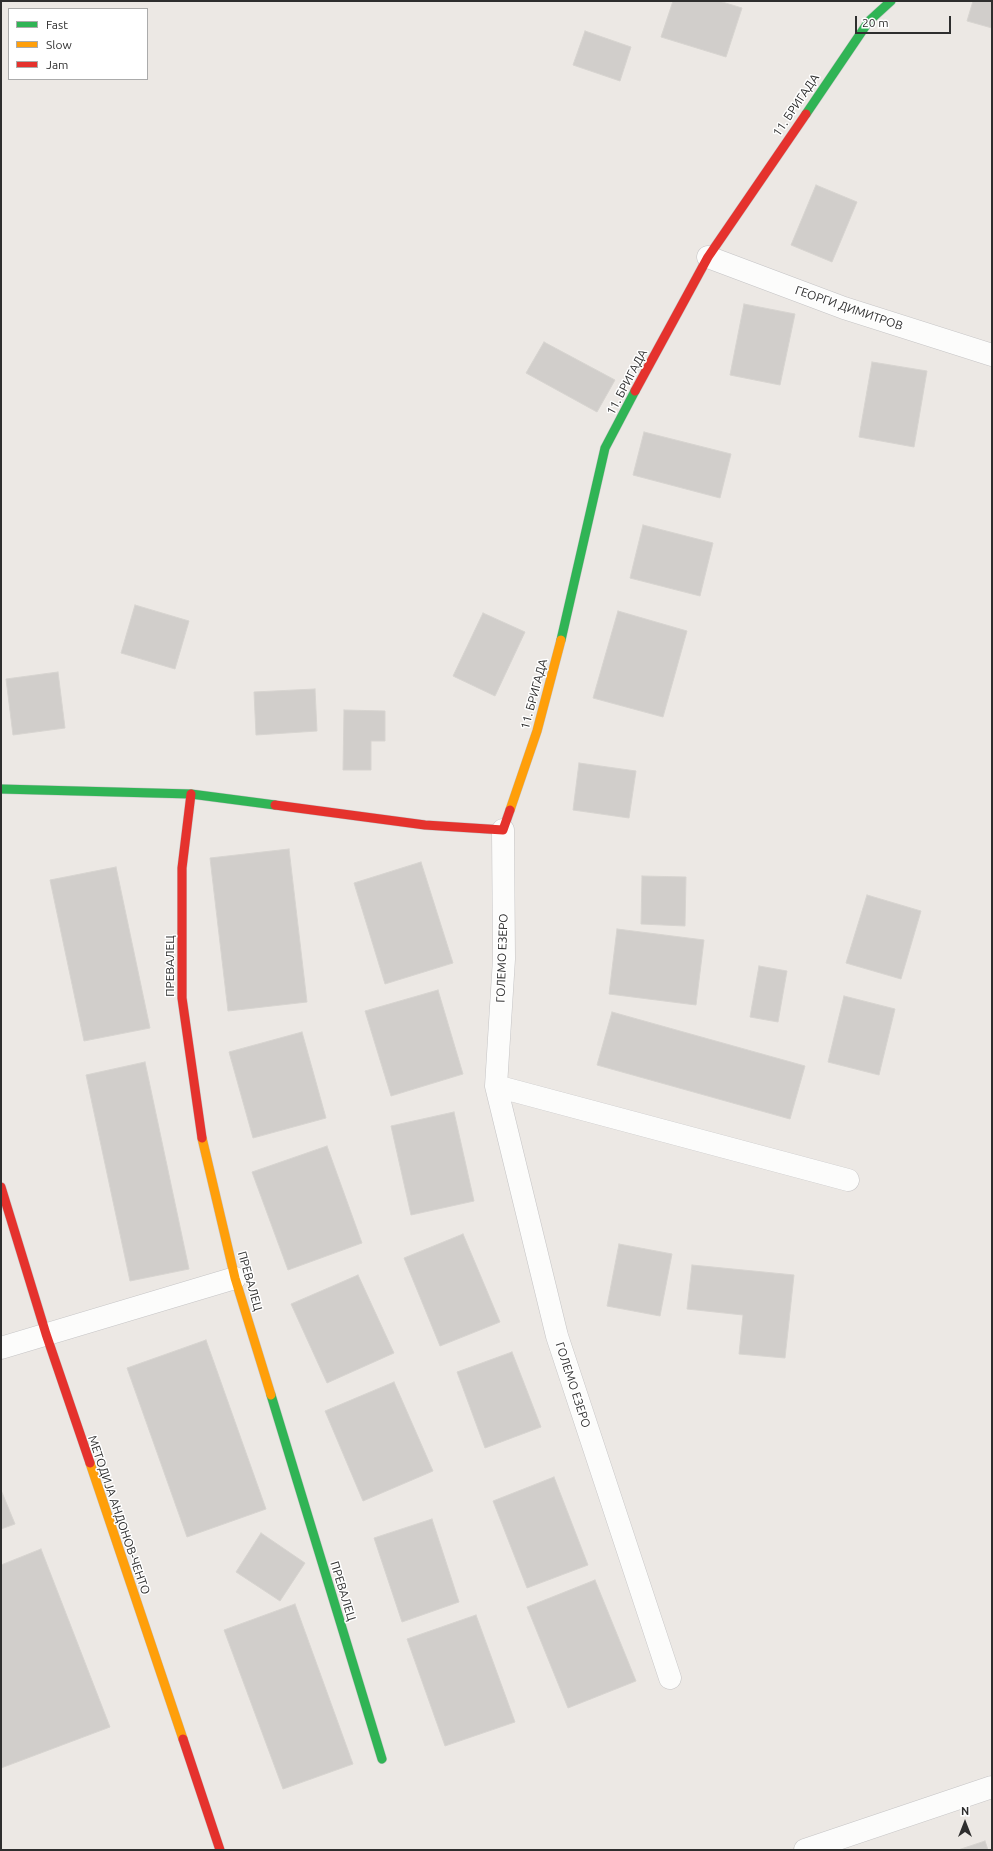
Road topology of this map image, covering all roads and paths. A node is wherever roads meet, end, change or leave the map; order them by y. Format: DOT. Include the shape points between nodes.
graph roads {
  1 [pos="890,1"];
  2 [pos="708,257"];
  3 [pos="992,355"];
  4 [pos="1,789"];
  5 [pos="191,794"];
  6 [pos="503,830"];
  7 [pos="496,1086"];
  8 [pos="848,1180"];
  9 [pos="1,1187"];
  10 [pos="235,1278"];
  11 [pos="46,1334"];
  12 [pos="1,1348"];
  13 [pos="670,1678"];
  14 [pos="382,1760"];
  15 [pos="992,1787"];
  16 [pos="220,1850"];
  17 [pos="805,1850"];
  1 -- 2 [label="street, 11. БРИГАДА" via="869,21"];
  2 -- 3 [label="street, ГЕОРГИ ДИМИТРОВ" via="844,308"];
  2 -- 6 [label="street, 11. БРИГАДА" via="605,448 565,626 537,731"];
  4 -- 5 [label="street"];
  5 -- 6 [label="street" via="425,825"];
  5 -- 10 [label="street, ПРЕВАЛЕЦ" via="182,868 182,998 199,1128"];
  6 -- 7 [label="street, ГОЛЕМО ЕЗЕРО" via="504,958"];
  7 -- 8 [label="street"];
  7 -- 13 [label="street, ГОЛЕМО ЕЗЕРО" via="557,1336"];
  9 -- 11 [label="street, МЕТОДИЈА АНДОНОВ-ЧЕНТО"];
  10 -- 11 [label="street"];
  10 -- 14 [label="street, ПРЕВАЛЕЦ"];
  11 -- 12 [label="street"];
  11 -- 16 [label="street, МЕТОДИЈА АНДОНОВ-ЧЕНТО"];
  15 -- 17 [label="street"];
}
